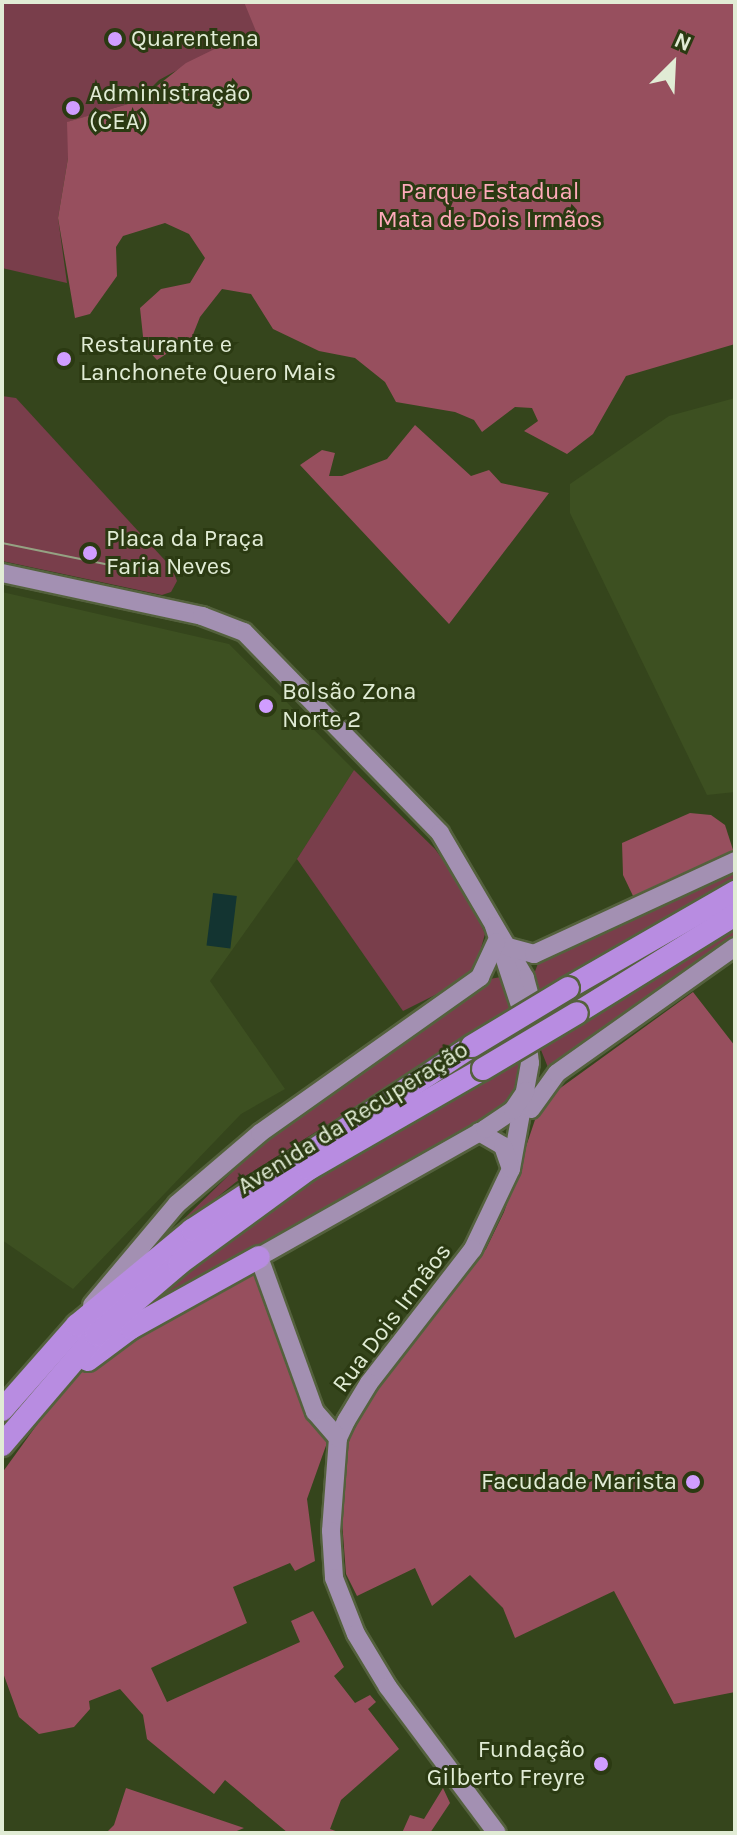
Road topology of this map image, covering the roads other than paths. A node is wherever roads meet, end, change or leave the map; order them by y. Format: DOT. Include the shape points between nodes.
graph roads {
  1 [pos="2,573"];
  2 [pos="735,861"];
  3 [pos="735,892"];
  4 [pos="735,915"];
  5 [pos="500,938"];
  6 [pos="735,947"];
  7 [pos="536,953"];
  8 [pos="480,977"];
  9 [pos="517,977"];
  10 [pos="538,1063"];
  11 [pos="557,1073"];
  12 [pos="529,1083"];
  13 [pos="527,1117"];
  14 [pos="479,1132"];
  15 [pos="511,1169"];
  16 [pos="259,1257"];
  17 [pos="77,1325"];
  18 [pos="45,1391"];
  19 [pos="2,1410"];
  20 [pos="338,1438"];
  21 [pos="2,1445"];
  22 [pos="497,1833"];
  1 -- 5 [label="main road, Rua Dois Irmãos" via="202,616 244,632 440,833"];
  2 -- 7 [label="main road"];
  3 -- 17 [label="highway, Avenida da Recuperação, bridge" via="472,1046 192,1230"];
  4 -- 18 [label="highway, Avenida da Recuperação, bridge" via="309,1169 128,1305"];
  5 -- 7 [label="main road"];
  5 -- 8 [label="main road"];
  5 -- 9 [label="main road, Rua Dois Irmãos"];
  6 -- 11 [label="main road"];
  7 -- 9 [label="main road"];
  8 -- 9 [label="main road" via="494,971"];
  8 -- 17 [label="main road, Avenida da Recuperação" via="336,1077 205,1179 142,1242"];
  9 -- 10 [label="main road, Rua Dois Irmãos" via="533,1000"];
  9 -- 12 [label="main road, Rua Dois Irmãos"];
  10 -- 11 [label="main road" via="542,1074"];
  10 -- 13 [label="main road, Rua Dois Irmãos"];
  11 -- 13 [label="main road, Rua Dois Irmãos"];
  12 -- 13 [label="main road, Rua Dois Irmãos"];
  12 -- 14 [label="main road" via="513,1110"];
  13 -- 15 [label="main road, Rua Dois Irmãos"];
  14 -- 15 [label="main road" via="503,1146"];
  14 -- 16 [label="main road"];
  15 -- 20 [label="main road, Rua Dois Irmãos" via="473,1249 369,1383"];
  16 -- 18 [label="highway" via="131,1328"];
  16 -- 20 [label="main road" via="315,1412"];
  17 -- 19 [label="highway, Avenida da Recuperação"];
  18 -- 21 [label="highway, Avenida da Recuperação"];
  20 -- 22 [label="main road, Rua Dois Irmãos" via="331,1531 342,1604 388,1687"];
}
